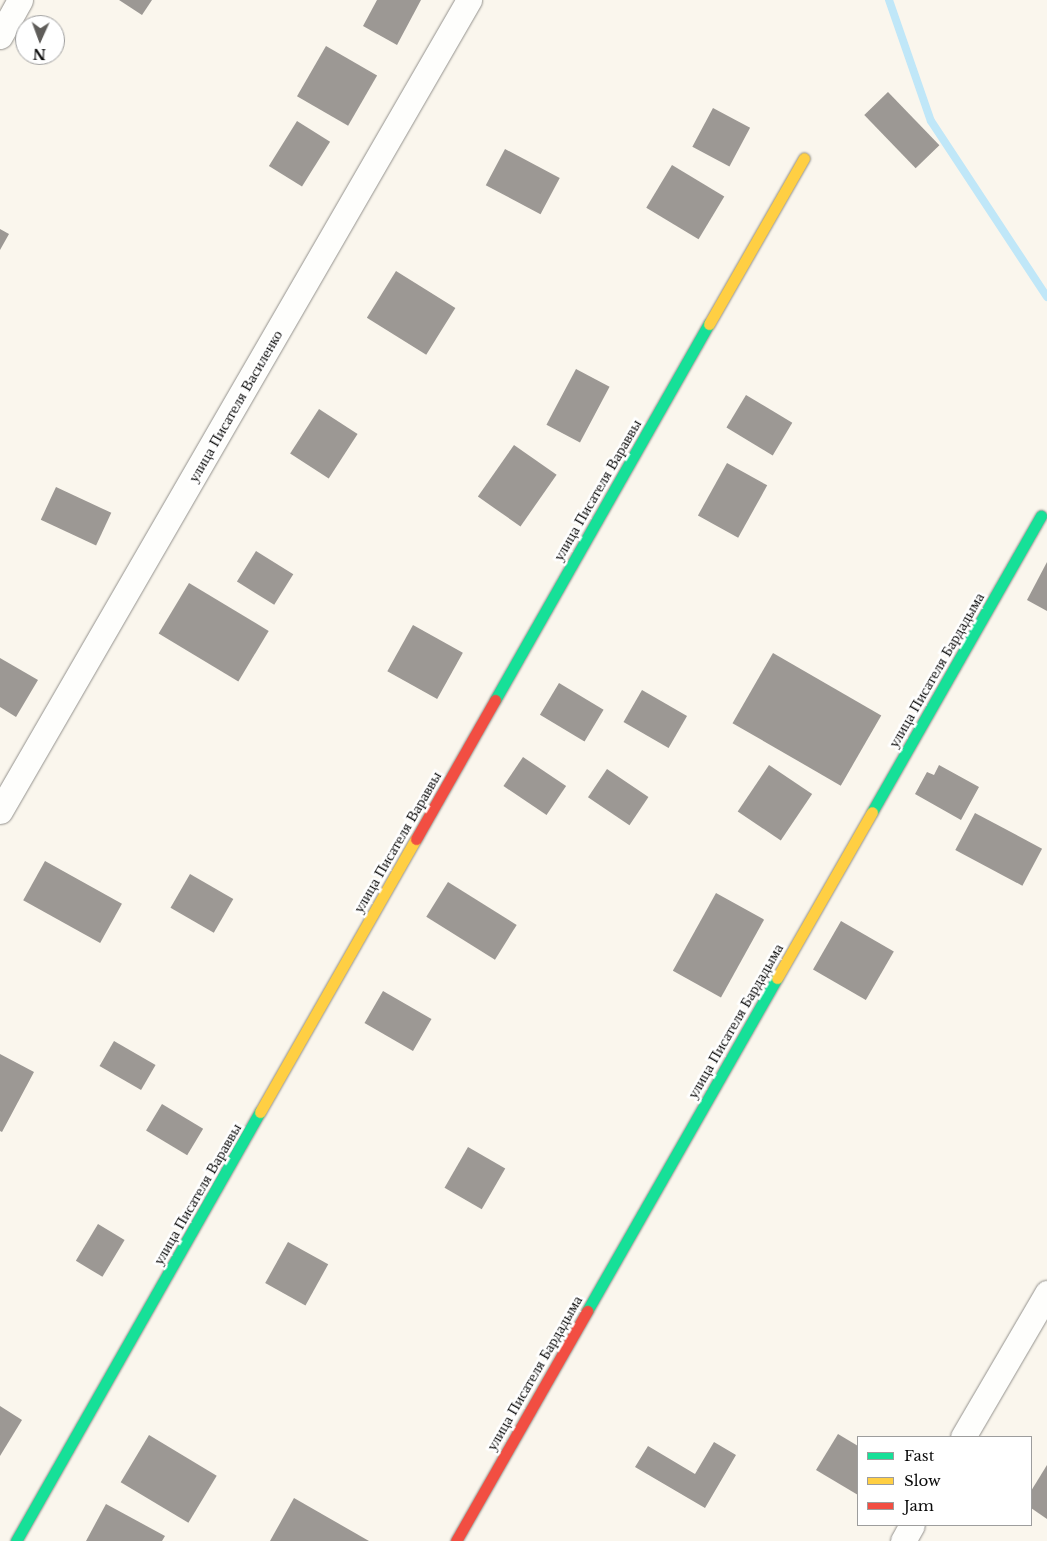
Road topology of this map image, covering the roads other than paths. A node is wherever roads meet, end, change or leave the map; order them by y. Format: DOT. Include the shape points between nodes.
graph roads {
  1 [pos="20,0"];
  2 [pos="469,0"];
  3 [pos="0,36"];
  4 [pos="804,158"];
  5 [pos="1041,516"];
  6 [pos="0,811"];
  7 [pos="1047,1294"];
  8 [pos="964,1436"];
  9 [pos="911,1526"];
  10 [pos="16,1541"];
  11 [pos="456,1541"];
  12 [pos="903,1541"];
  1 -- 3 [label="street"];
  2 -- 6 [label="street, улица Писателя Василенко"];
  4 -- 10 [label="street, улица Писателя Вараввы"];
  5 -- 11 [label="street, улица Писателя Бардадыма"];
  7 -- 8 [label="street"];
  9 -- 12 [label="street"];
}
